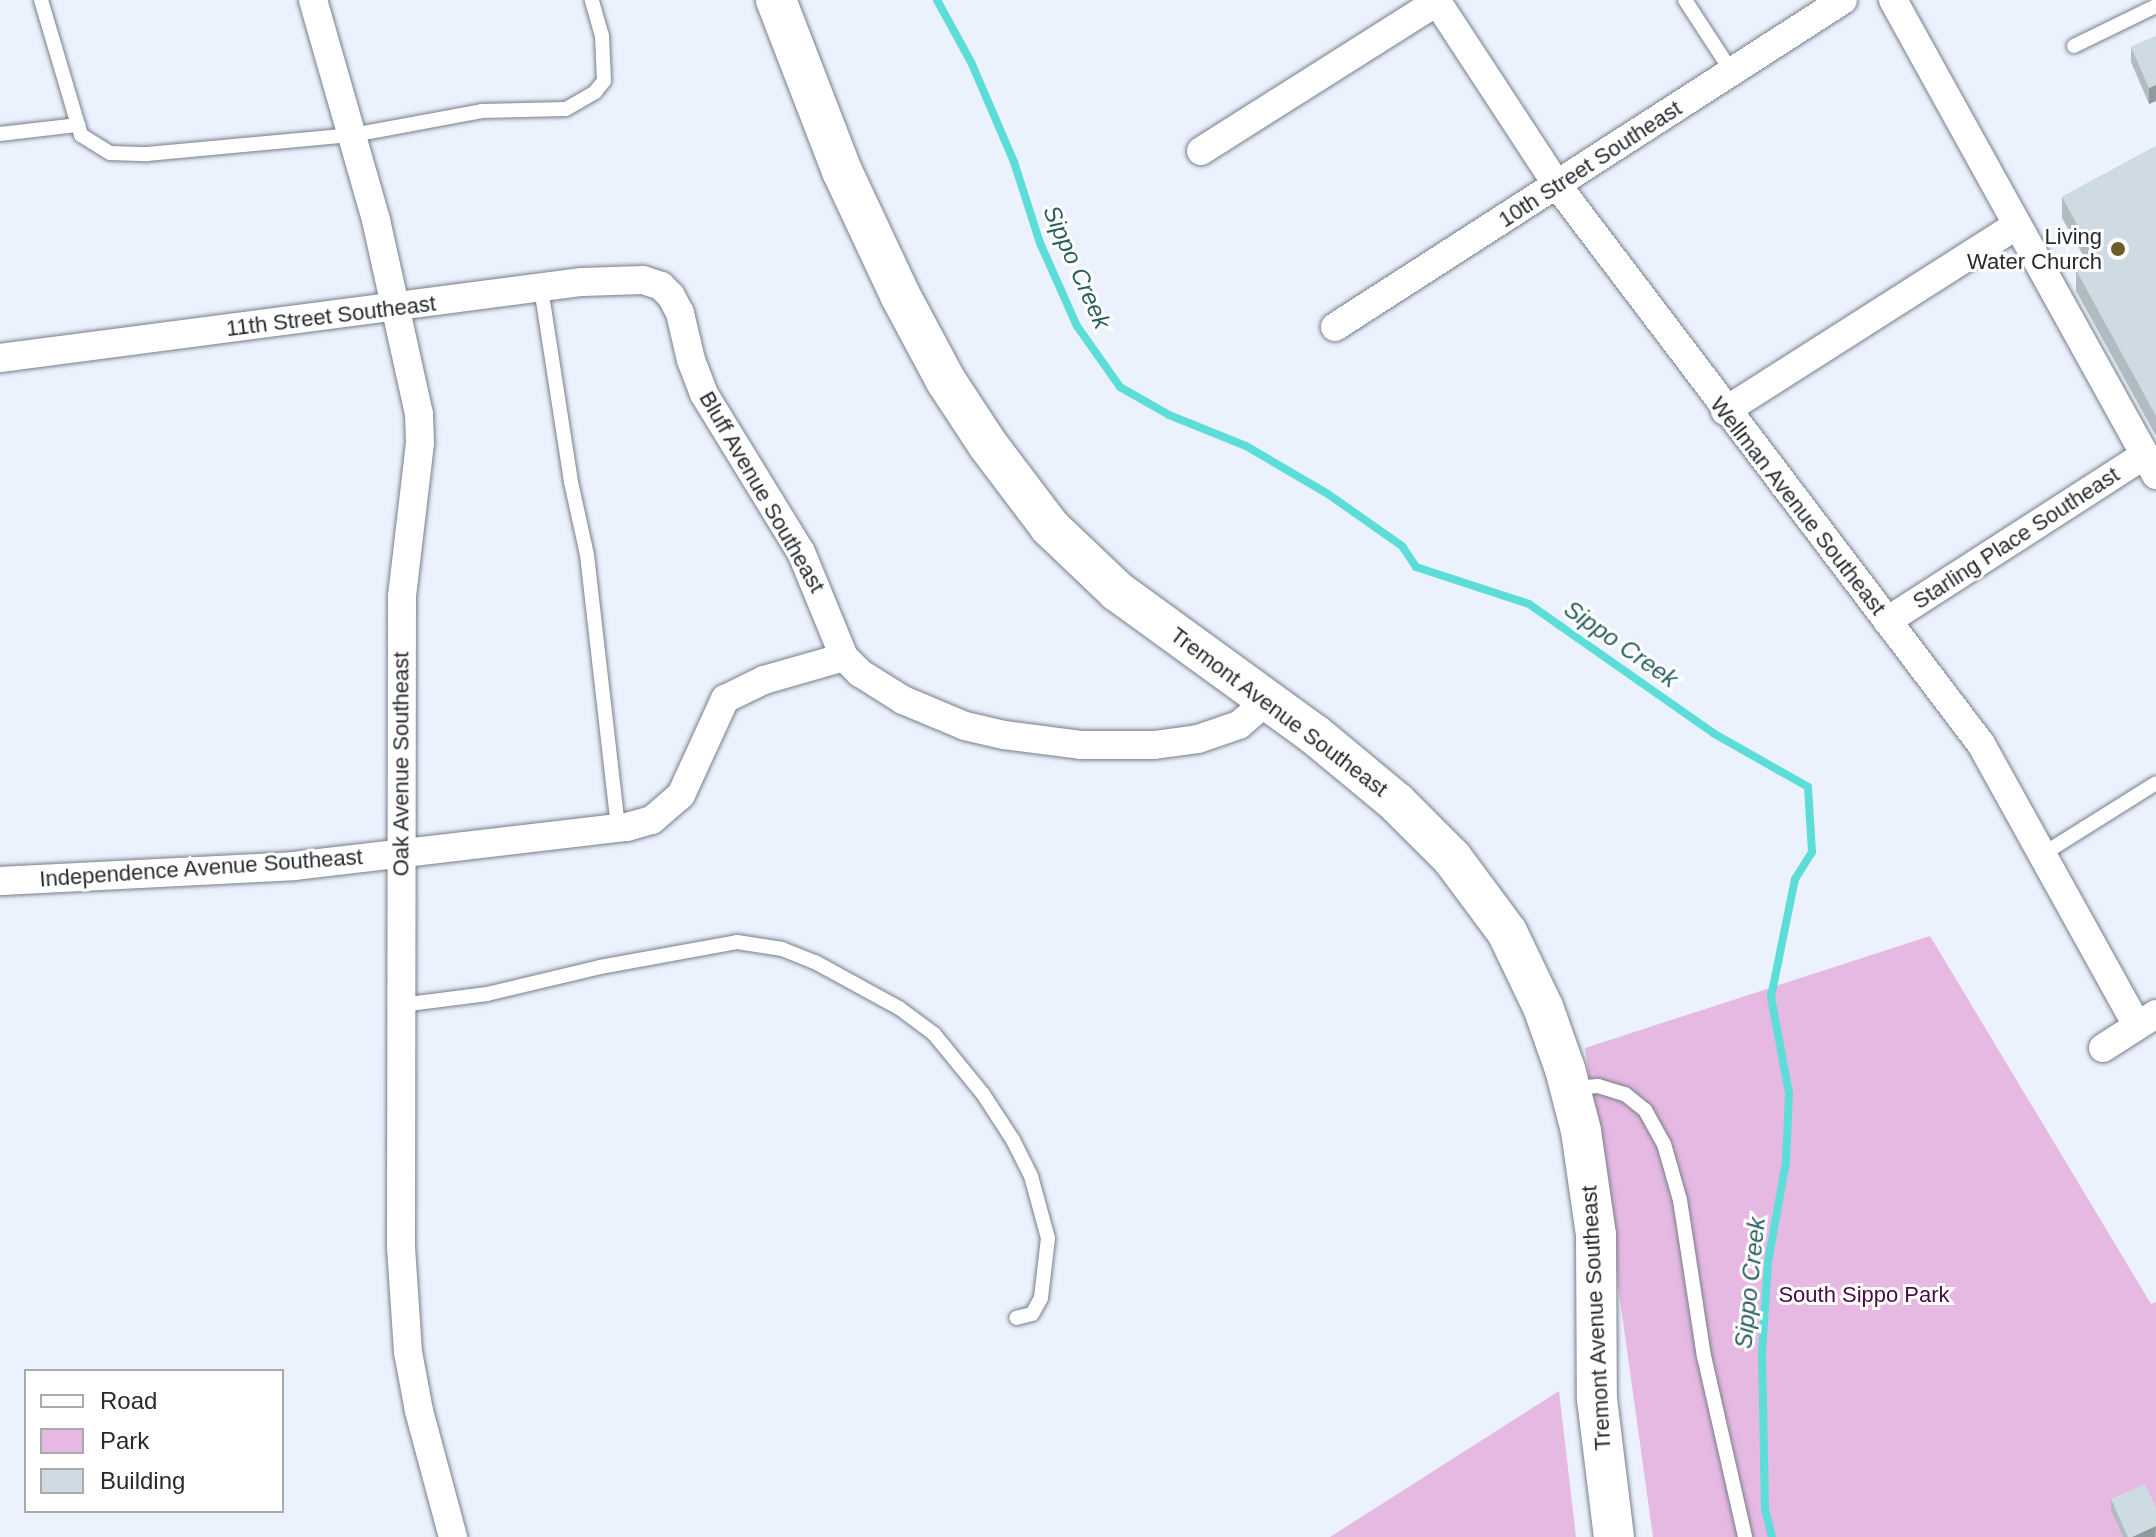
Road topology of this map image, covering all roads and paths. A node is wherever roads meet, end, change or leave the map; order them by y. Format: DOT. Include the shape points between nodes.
graph roads {
  1 [pos="41,0"];
  2 [pos="313,0"];
  3 [pos="592,0"];
  4 [pos="776,0"];
  5 [pos="1685,0"];
  6 [pos="1843,0"];
  7 [pos="1893,0"];
  8 [pos="1436,1"];
  9 [pos="2156,6"];
  10 [pos="2074,46"];
  11 [pos="1732,72"];
  12 [pos="78,125"];
  13 [pos="0,134"];
  14 [pos="353,135"];
  15 [pos="1201,151"];
  16 [pos="1557,185"];
  17 [pos="2017,225"];
  18 [pos="661,286"];
  19 [pos="541,288"];
  20 [pos="398,308"];
  21 [pos="1335,327"];
  22 [pos="0,358"];
  23 [pos="1725,411"];
  24 [pos="2150,465"];
  25 [pos="1887,621"];
  26 [pos="844,657"];
  27 [pos="1267,701"];
  28 [pos="2156,783"];
  29 [pos="618,829"];
  30 [pos="401,852"];
  31 [pos="2043,854"];
  32 [pos="0,881"];
  33 [pos="401,1005"];
  34 [pos="2146,1020"];
  35 [pos="2103,1048"];
  36 [pos="1570,1089"];
  37 [pos="1016,1318"];
  38 [pos="453,1537"];
  39 [pos="1614,1537"];
  40 [pos="1745,1537"];
  1 -- 12 [label="lane"];
  2 -- 14 [label="street, Oak Avenue Southeast"];
  3 -- 14 [label="lane" via="602,36 604,81 581,102 546,112 482,111"];
  4 -- 27 [label="street, Tremont Avenue Southeast" via="842,171 894,282 946,381 988,445 1050,527 1092,571"];
  5 -- 11 [label="lane"];
  6 -- 11 [label="street, 10th Street Southeast"];
  7 -- 17 [label="street"];
  8 -- 15 [label="street"];
  8 -- 16 [label="street, Wellman Avenue Southeast"];
  9 -- 10 [label="lane"];
  11 -- 16 [label="street, 10th Street Southeast"];
  12 -- 13 [label="lane"];
  12 -- 14 [label="lane" via="81,135 110,153"];
  14 -- 20 [label="street, Oak Avenue Southeast"];
  16 -- 21 [label="street, 10th Street Southeast"];
  16 -- 23 [label="street, Wellman Avenue Southeast"];
  17 -- 23 [label="street"];
  17 -- 24 [label="street"];
  18 -- 19 [label="street, 11th Street Southeast" via="621,279"];
  18 -- 26 [label="street, Bluff Avenue Southeast" via="680,313 704,394 801,552"];
  19 -- 20 [label="street, 11th Street Southeast"];
  19 -- 29 [label="lane" via="587,555"];
  20 -- 22 [label="street, 11th Street Southeast"];
  20 -- 30 [label="street, Oak Avenue Southeast" via="420,443 402,597"];
  23 -- 25 [label="street, Wellman Avenue Southeast"];
  24 -- 25 [label="street, Starling Place Southeast"];
  25 -- 31 [label="street, Wellman Avenue Southeast" via="1981,744"];
  26 -- 27 [label="street" via="860,673 935,714 965,726 1040,741 1154,745 1198,739 1239,725"];
  26 -- 29 [label="street, Independence Avenue Southeast" via="733,692 716,715 673,804 652,820"];
  27 -- 36 [label="street, Tremont Avenue Southeast" via="1397,803 1488,902 1538,996"];
  28 -- 31 [label="lane"];
  29 -- 30 [label="street, Independence Avenue Southeast"];
  30 -- 32 [label="street, Independence Avenue Southeast" via="294,866"];
  30 -- 33 [label="street, Oak Avenue Southeast"];
  31 -- 34 [label="street, Wellman Avenue Southeast"];
  33 -- 37 [label="lane" via="487,994 737,942 782,949 815,962 899,1008 934,1034 1013,1140 1031,1176 1048,1238 1041,1298 1032,1314"];
  33 -- 38 [label="street, Oak Avenue Southeast" via="401,1247 407,1340 419,1411"];
  34 -- 35 [label="street"];
  36 -- 39 [label="street, Tremont Avenue Southeast" via="1596,1235 1597,1399"];
  36 -- 40 [label="lane" via="1598,1086 1625,1094 1645,1110 1664,1144 1680,1200 1704,1356"];
}
